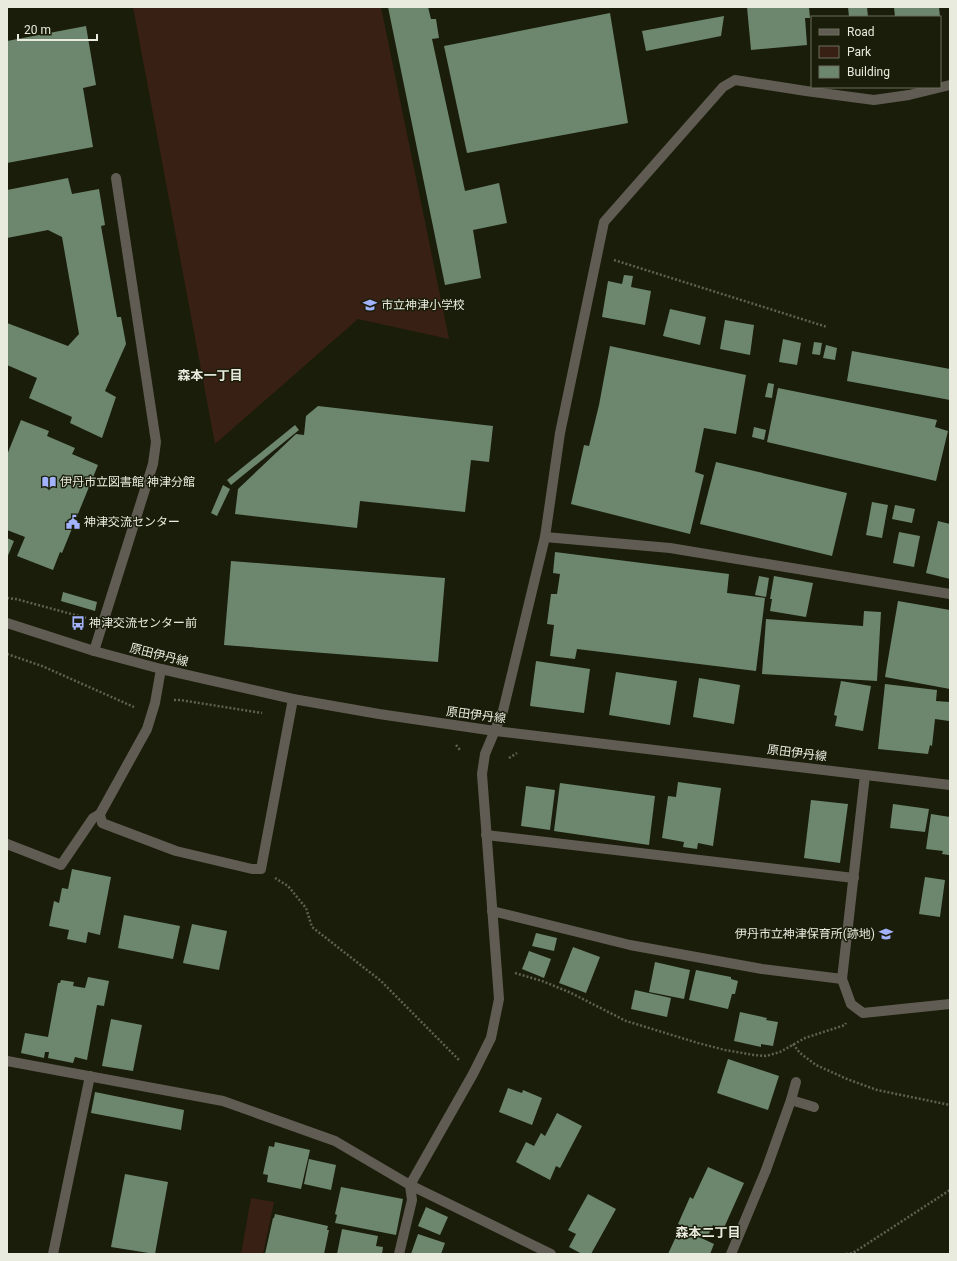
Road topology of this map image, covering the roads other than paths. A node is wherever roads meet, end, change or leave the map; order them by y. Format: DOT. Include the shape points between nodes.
graph roads {
  1 [pos="938,88"];
  2 [pos="116,178"];
  3 [pos="545,537"];
  4 [pos="950,594"];
  5 [pos="7,623"];
  6 [pos="94,651"];
  7 [pos="161,669"];
  8 [pos="293,700"];
  9 [pos="495,731"];
  10 [pos="866,775"];
  11 [pos="950,785"];
  12 [pos="100,814"];
  13 [pos="486,835"];
  14 [pos="7,844"];
  15 [pos="854,878"];
  16 [pos="492,911"];
  17 [pos="842,978"];
  18 [pos="950,1004"];
  19 [pos="7,1062"];
  20 [pos="90,1076"];
  21 [pos="796,1082"];
  22 [pos="791,1100"];
  23 [pos="814,1107"];
  24 [pos="410,1185"];
  25 [pos="53,1254"];
  26 [pos="399,1254"];
  27 [pos="551,1254"];
  28 [pos="731,1254"];
  1 -- 3 [label="street" via="874,100 735,80 723,87 604,222 560,433"];
  2 -- 6 [label="street" via="156,442 153,464"];
  3 -- 4 [label="street" via="670,548"];
  3 -- 9 [label="street" via="503,711"];
  5 -- 6 [label="street, 原田伊丹線"];
  6 -- 7 [label="street, 原田伊丹線"];
  7 -- 8 [label="street, 原田伊丹線"];
  7 -- 12 [label="street" via="147,729"];
  8 -- 9 [label="street, 原田伊丹線"];
  8 -- 12 [label="street" via="261,869 176,851 102,822"];
  9 -- 10 [label="street, 原田伊丹線"];
  9 -- 13 [label="street" via="485,754 482,774"];
  10 -- 11 [label="street, 原田伊丹線"];
  10 -- 15 [label="street"];
  12 -- 14 [label="street" via="93,818 61,865"];
  13 -- 15 [label="street"];
  13 -- 16 [label="street"];
  15 -- 17 [label="street"];
  16 -- 17 [label="street" via="630,945 762,969"];
  16 -- 24 [label="street" via="500,999 491,1038"];
  17 -- 18 [label="street" via="851,1004 863,1013"];
  19 -- 20 [label="street"];
  20 -- 24 [label="street" via="223,1101 335,1141"];
  20 -- 25 [label="street"];
  21 -- 22 [label="street"];
  22 -- 23 [label="street"];
  22 -- 28 [label="street" via="766,1170"];
  24 -- 26 [label="street" via="412,1200"];
  24 -- 27 [label="street"];
}
